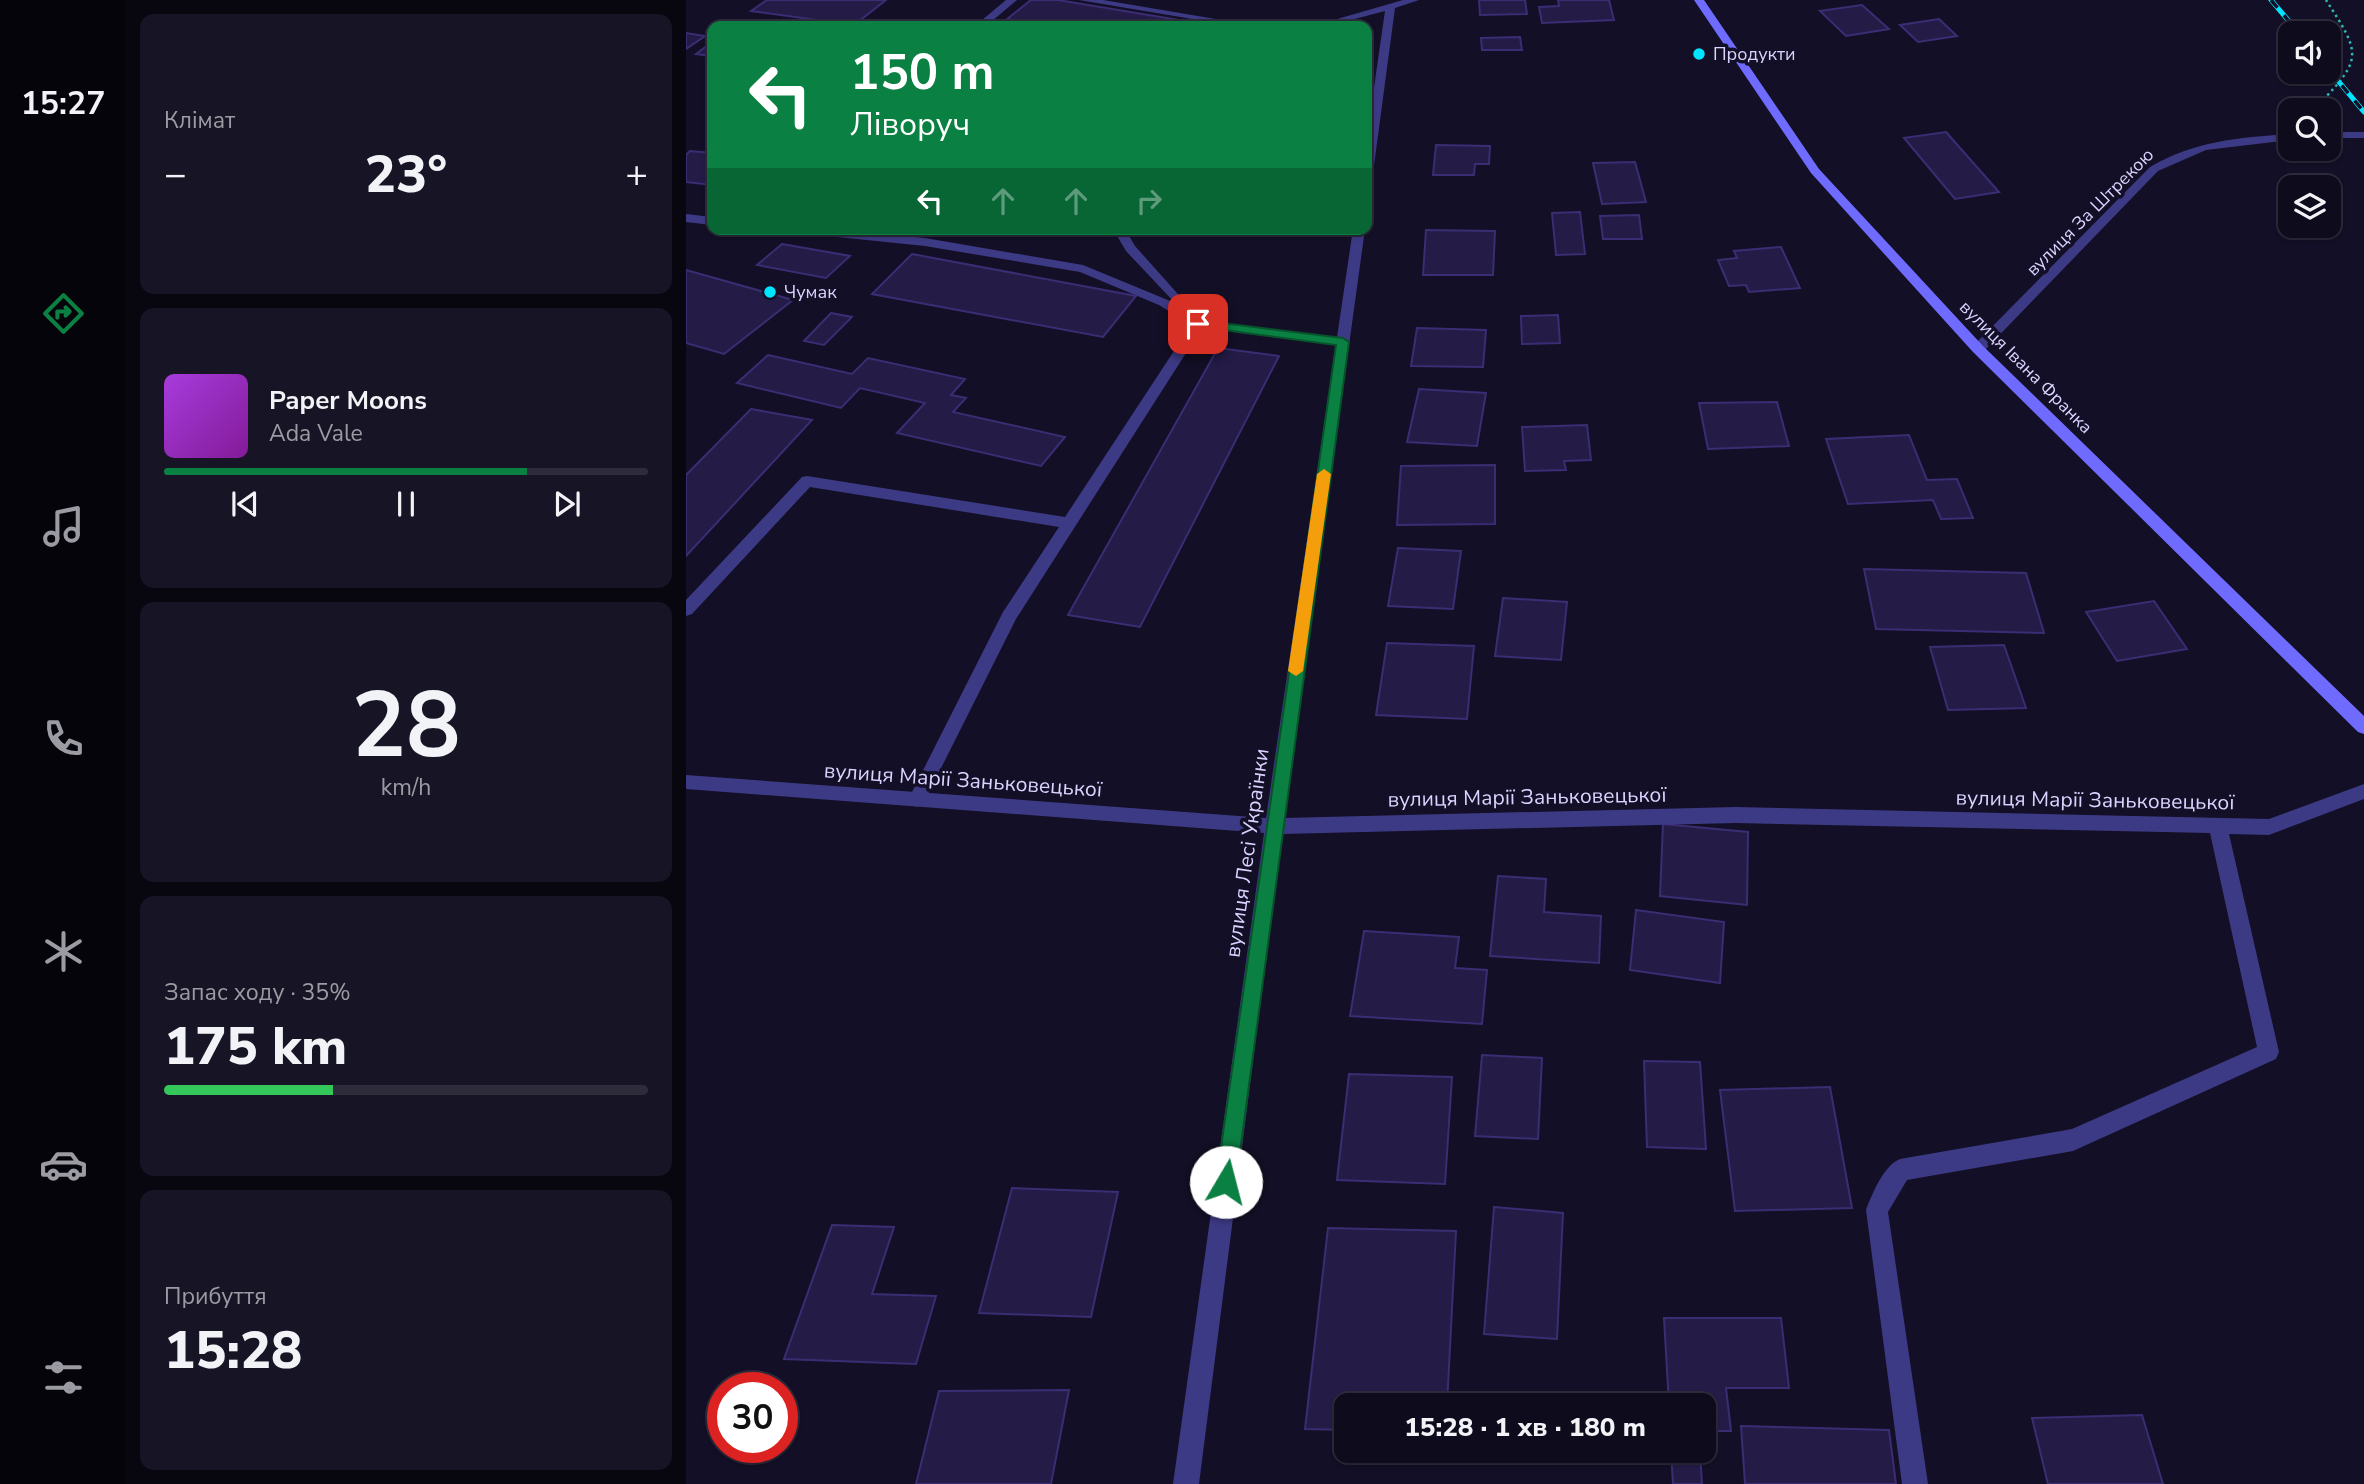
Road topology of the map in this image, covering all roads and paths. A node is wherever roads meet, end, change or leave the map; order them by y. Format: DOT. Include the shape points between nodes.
graph roads {
  1 [pos="1012,0"];
  2 [pos="1084,0"];
  3 [pos="1414,0"];
  4 [pos="1699,0"];
  5 [pos="2326,0"];
  6 [pos="1391,5"];
  7 [pos="985,21"];
  8 [pos="1220,21"];
  9 [pos="1335,21"];
  10 [pos="2325,98"];
  11 [pos="2341,135"];
  12 [pos="2364,135"];
  13 [pos="1372,138"];
  14 [pos="2278,138"];
  15 [pos="686,218"];
  16 [pos="707,220"];
  17 [pos="857,235"];
  18 [pos="1123,235"];
  19 [pos="1358,235"];
  20 [pos="1198,324"];
  21 [pos="1343,342"];
  22 [pos="1978,349"];
  23 [pos="1069,523"];
  24 [pos="686,610"];
  25 [pos="2364,727"];
  26 [pos="686,782"];
  27 [pos="2364,791"];
  28 [pos="917,799"];
  29 [pos="1274,825"];
  30 [pos="2218,825"];
  31 [pos="1185,1484"];
  32 [pos="1915,1484"];
  1 -- 7 [label="street"];
  2 -- 8 [label="street"];
  3 -- 6 [label="street"];
  4 -- 22 [label="main road, вулиця Івана Франка" via="1815,171"];
  5 -- 10 [label="path" via="2353,42 2349,74"];
  6 -- 9 [label="street"];
  6 -- 13 [label="street"];
  11 -- 12 [label="street"];
  14 -- 22 [label="street, вулиця За Штрекою" via="2217,143 2177,153 2154,169"];
  15 -- 16 [label="street"];
  17 -- 20 [label="street" via="1083,269 1164,302"];
  18 -- 20 [label="street"];
  19 -- 21 [label="street, вулиця Лесі Українки"];
  20 -- 21 [label="street"];
  20 -- 23 [label="street"];
  21 -- 29 [label="street, вулиця Лесі Українки"];
  22 -- 25 [label="main road, вулиця Івана Франка"];
  23 -- 24 [label="street" via="807,481"];
  23 -- 28 [label="street" via="1009,616"];
  26 -- 28 [label="street, вулиця Марії Заньковецької"];
  27 -- 30 [label="street, вулиця Марії Заньковецької" via="2269,827"];
  28 -- 29 [label="street, вулиця Марії Заньковецької"];
  29 -- 30 [label="street, вулиця Марії Заньковецької" via="1736,815"];
  29 -- 31 [label="street, вулиця Лесі Українки"];
  30 -- 32 [label="street" via="2269,1052 2073,1140 1900,1170 1877,1210"];
}
